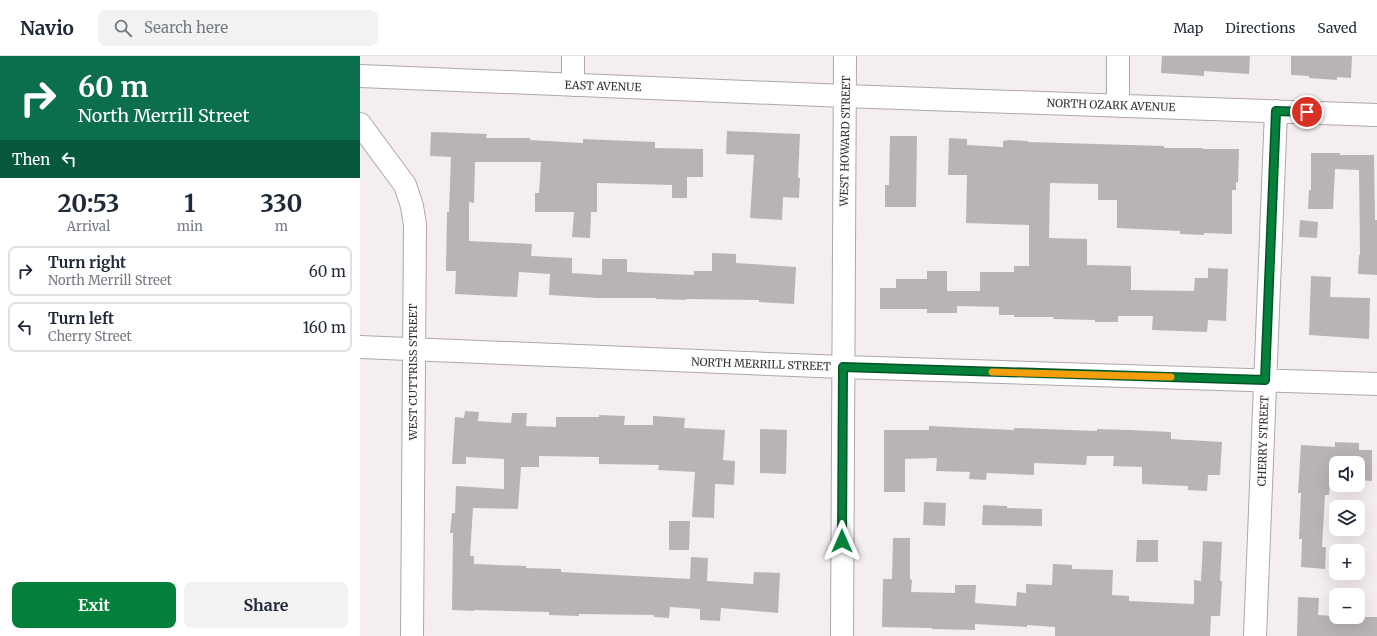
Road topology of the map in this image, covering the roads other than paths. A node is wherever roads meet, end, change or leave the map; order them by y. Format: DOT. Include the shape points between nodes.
graph roads {
  1 [pos="573,56"];
  2 [pos="846,56"];
  3 [pos="1118,56"];
  4 [pos="360,76"];
  5 [pos="573,84"];
  6 [pos="845,96"];
  7 [pos="1118,106"];
  8 [pos="1276,111"];
  9 [pos="1377,115"];
  10 [pos="360,124"];
  11 [pos="360,348"];
  12 [pos="413,350"];
  13 [pos="843,367"];
  14 [pos="1265,380"];
  15 [pos="1377,384"];
  16 [pos="412,636"];
  17 [pos="842,636"];
  18 [pos="1255,636"];
  1 -- 5 [label="street"];
  2 -- 6 [label="street, WEST HOWARD STREET"];
  3 -- 7 [label="street"];
  4 -- 5 [label="street, EAST AVENUE"];
  5 -- 6 [label="street, EAST AVENUE"];
  6 -- 7 [label="street, NORTH OZARK AVENUE"];
  6 -- 13 [label="street, WEST HOWARD STREET"];
  7 -- 8 [label="street, NORTH OZARK AVENUE"];
  8 -- 9 [label="street, NORTH OZARK AVENUE"];
  8 -- 14 [label="street, CHERRY STREET"];
  10 -- 12 [label="street, WEST CUTTRISS STREET" via="405,185 412,206"];
  11 -- 12 [label="street, NORTH MERRILL STREET"];
  12 -- 13 [label="street, NORTH MERRILL STREET"];
  12 -- 16 [label="street, WEST CUTTRISS STREET"];
  13 -- 14 [label="street, NORTH MERRILL STREET"];
  13 -- 17 [label="street, WEST HOWARD STREET"];
  14 -- 15 [label="street, NORTH MERRILL STREET"];
  14 -- 18 [label="street, CHERRY STREET"];
}
